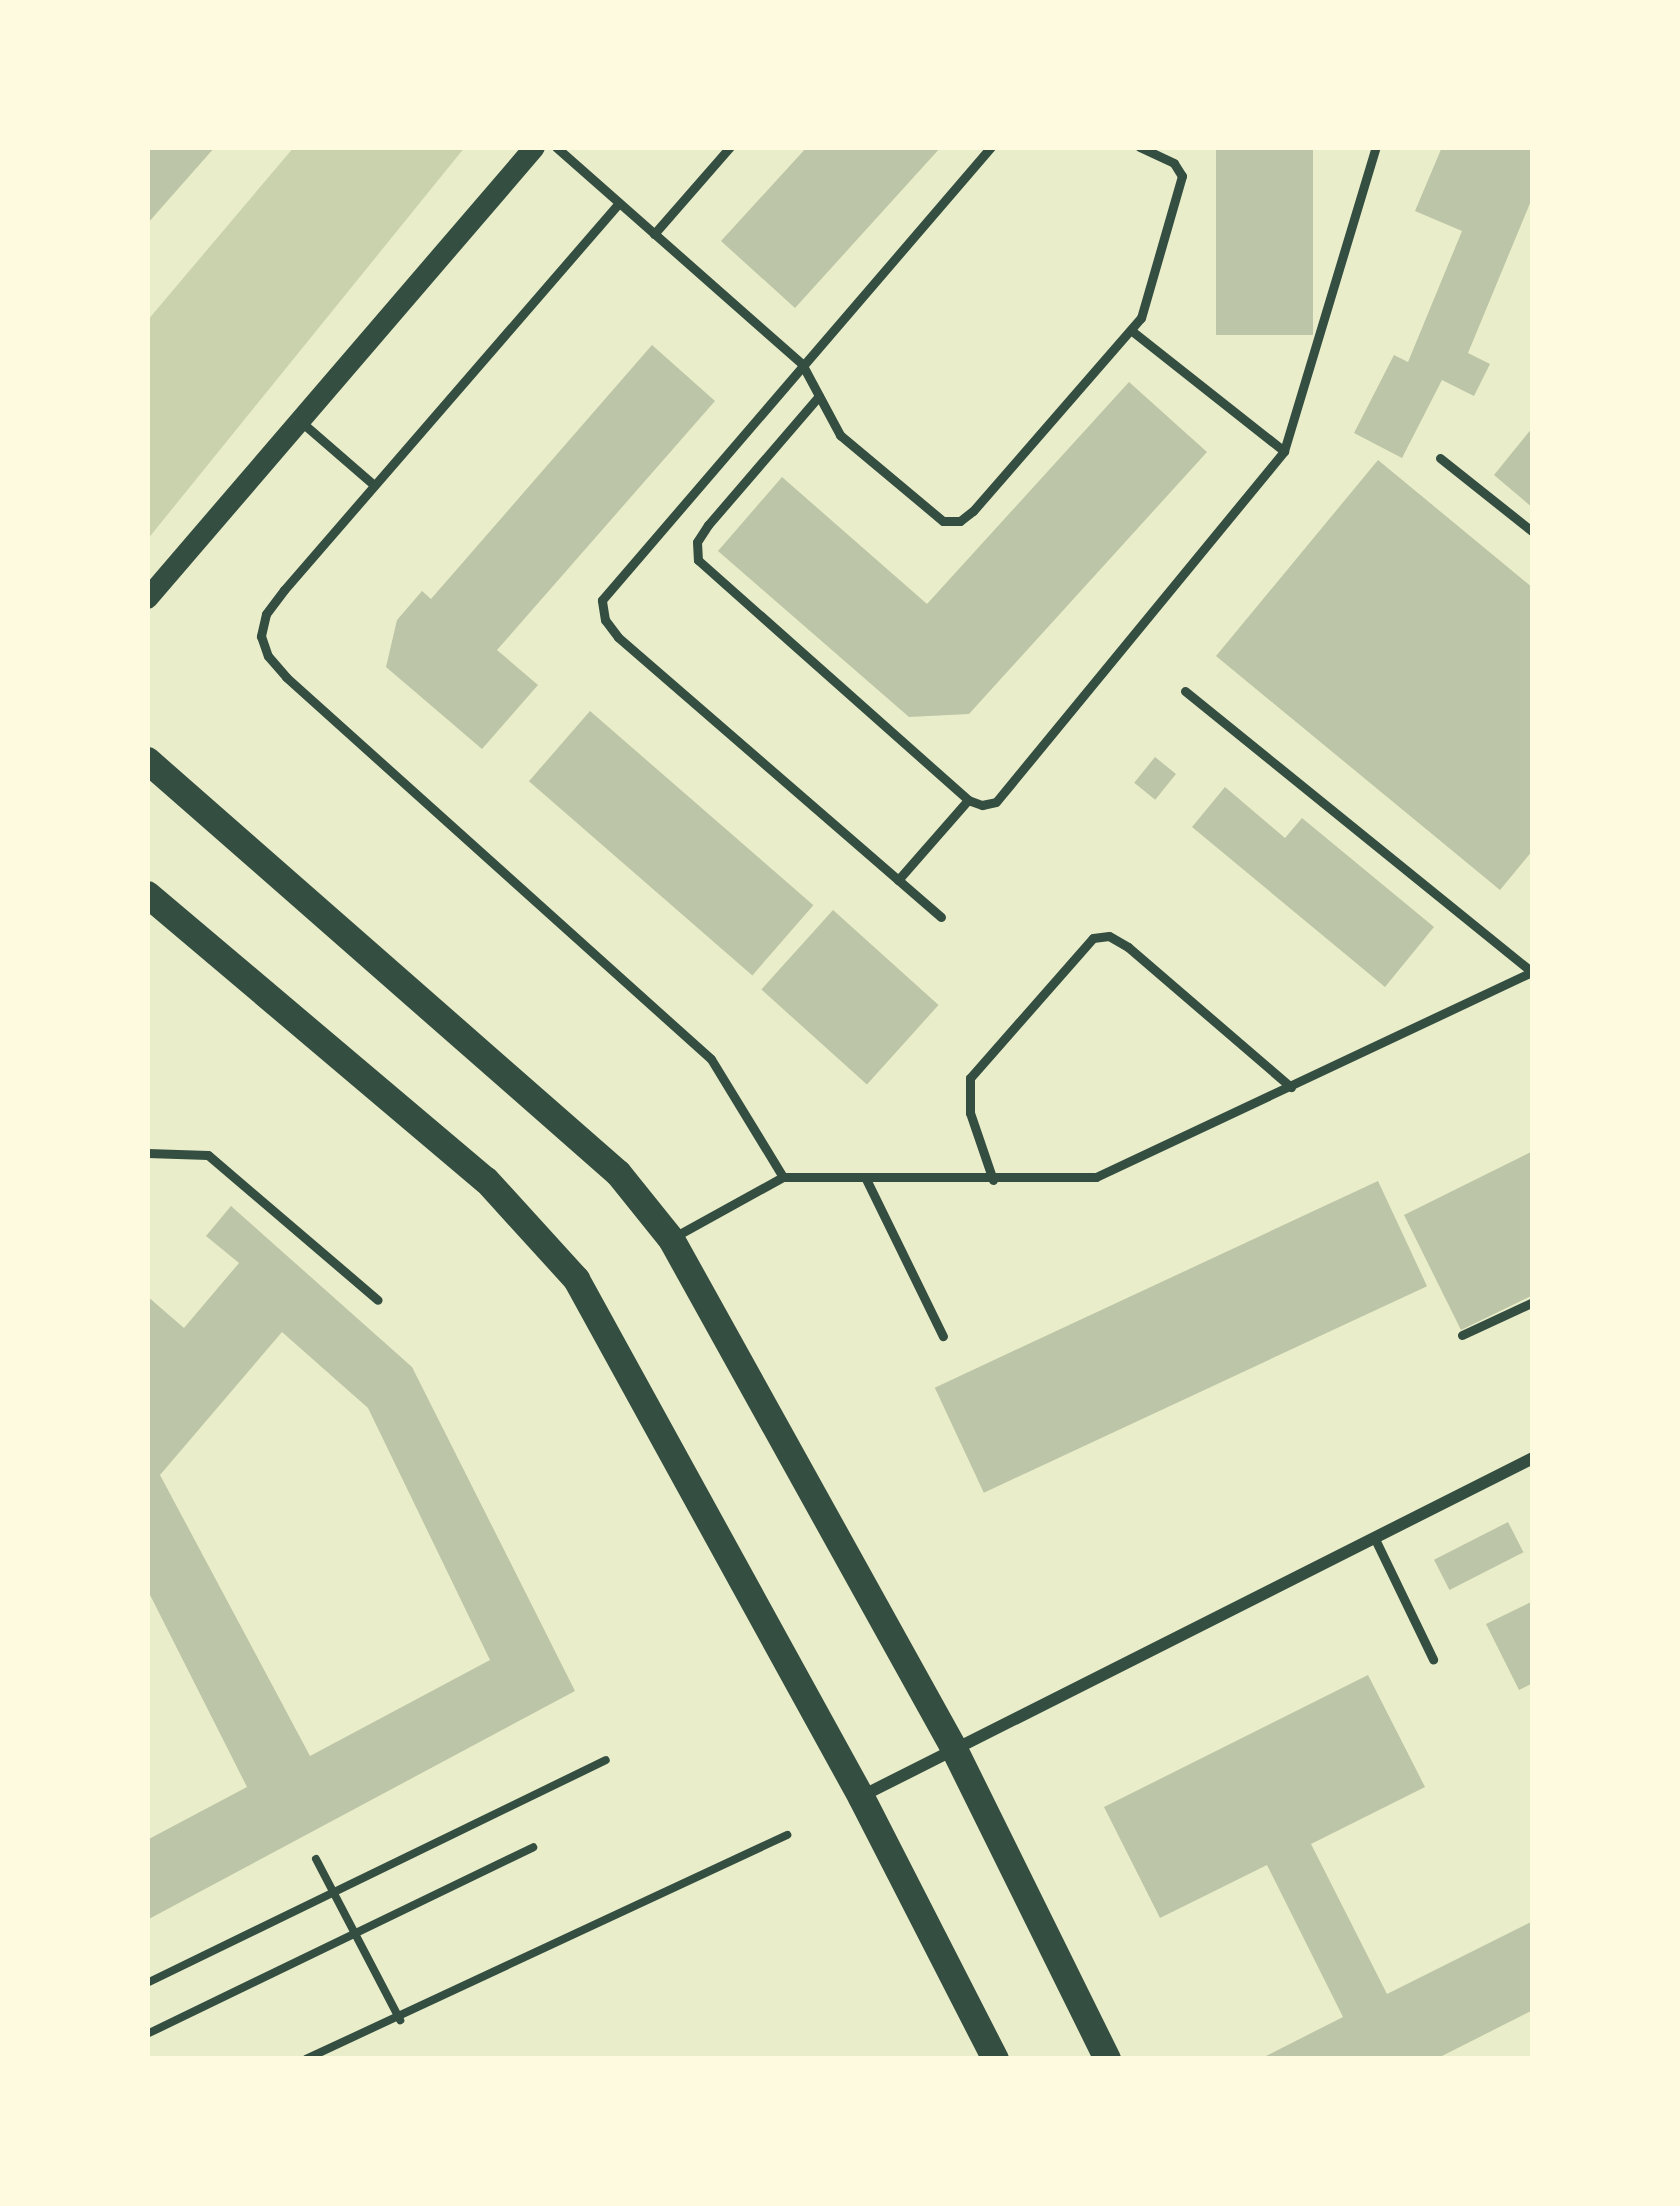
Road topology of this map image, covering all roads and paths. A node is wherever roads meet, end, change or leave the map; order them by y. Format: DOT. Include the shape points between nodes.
graph roads {
  1 [pos="534,147"];
  2 [pos="556,147"];
  3 [pos="730,147"];
  4 [pos="991,147"];
  5 [pos="1140,147"];
  6 [pos="1376,147"];
  7 [pos="619,202"];
  8 [pos="653,234"];
  9 [pos="1132,331"];
  10 [pos="802,364"];
  11 [pos="819,396"];
  12 [pos="299,420"];
  13 [pos="1284,451"];
  14 [pos="1440,458"];
  15 [pos="374,485"];
  16 [pos="1533,532"];
  17 [pos="147,598"];
  18 [pos="1185,691"];
  19 [pos="147,760"];
  20 [pos="968,800"];
  21 [pos="898,880"];
  22 [pos="147,894"];
  23 [pos="941,917"];
  24 [pos="1532,971"];
  25 [pos="1291,1087"];
  26 [pos="147,1153"];
  27 [pos="783,1177"];
  28 [pos="866,1179"];
  29 [pos="993,1180"];
  30 [pos="671,1239"];
  31 [pos="378,1300"];
  32 [pos="1533,1301"];
  33 [pos="943,1336"];
  34 [pos="1462,1336"];
  35 [pos="1533,1458"];
  36 [pos="1375,1537"];
  37 [pos="1433,1659"];
  38 [pos="953,1748"];
  39 [pos="606,1760"];
  40 [pos="861,1797"];
  41 [pos="787,1835"];
  42 [pos="533,1847"];
  43 [pos="316,1859"];
  44 [pos="334,1893"];
  45 [pos="356,1934"];
  46 [pos="147,1983"];
  47 [pos="400,2020"];
  48 [pos="147,2034"];
  49 [pos="306,2059"];
  50 [pos="995,2059"];
  51 [pos="1107,2059"];
  1 -- 12 [label="street"];
  2 -- 7 [label="lane"];
  3 -- 8 [label="lane"];
  4 -- 10 [label="lane"];
  5 -- 9 [label="lane" via="1174,163 1181,176"];
  6 -- 13 [label="lane"];
  7 -- 8 [label="lane"];
  7 -- 15 [label="lane"];
  8 -- 10 [label="lane"];
  9 -- 11 [label="lane" via="960,521 943,521 911,498 840,435"];
  9 -- 13 [label="lane"];
  10 -- 11 [label="lane"];
  10 -- 21 [label="lane" via="613,583 602,600 604,620"];
  11 -- 20 [label="lane" via="708,525 698,560"];
  12 -- 15 [label="lane"];
  12 -- 17 [label="street"];
  13 -- 20 [label="lane" via="1009,791 982,805"];
  14 -- 16 [label="lane"];
  15 -- 27 [label="lane" via="266,614 268,656 666,1013 711,1059"];
  18 -- 24 [label="lane"];
  19 -- 30 [label="main road" via="618,1173"];
  20 -- 21 [label="lane"];
  21 -- 23 [label="lane"];
  22 -- 40 [label="main road" via="485,1180 576,1279"];
  24 -- 25 [label="lane"];
  25 -- 29 [label="lane" via="1096,1177"];
  25 -- 29 [label="lane" via="1128,946 1093,938 970,1078 970,1113"];
  26 -- 31 [label="lane" via="208,1155"];
  27 -- 28 [label="lane"];
  27 -- 30 [label="lane"];
  28 -- 29 [label="lane"];
  28 -- 33 [label="lane"];
  30 -- 38 [label="main road"];
  32 -- 34 [label="lane"];
  35 -- 36 [label="street"];
  36 -- 37 [label="lane"];
  36 -- 38 [label="street"];
  38 -- 40 [label="street"];
  38 -- 51 [label="main road"];
  39 -- 44 [label="path"];
  40 -- 50 [label="main road"];
  41 -- 47 [label="path"];
  42 -- 45 [label="path"];
  43 -- 44 [label="path"];
  44 -- 45 [label="path"];
  44 -- 46 [label="path"];
  45 -- 47 [label="path"];
  45 -- 48 [label="path"];
  47 -- 49 [label="path"];
}
